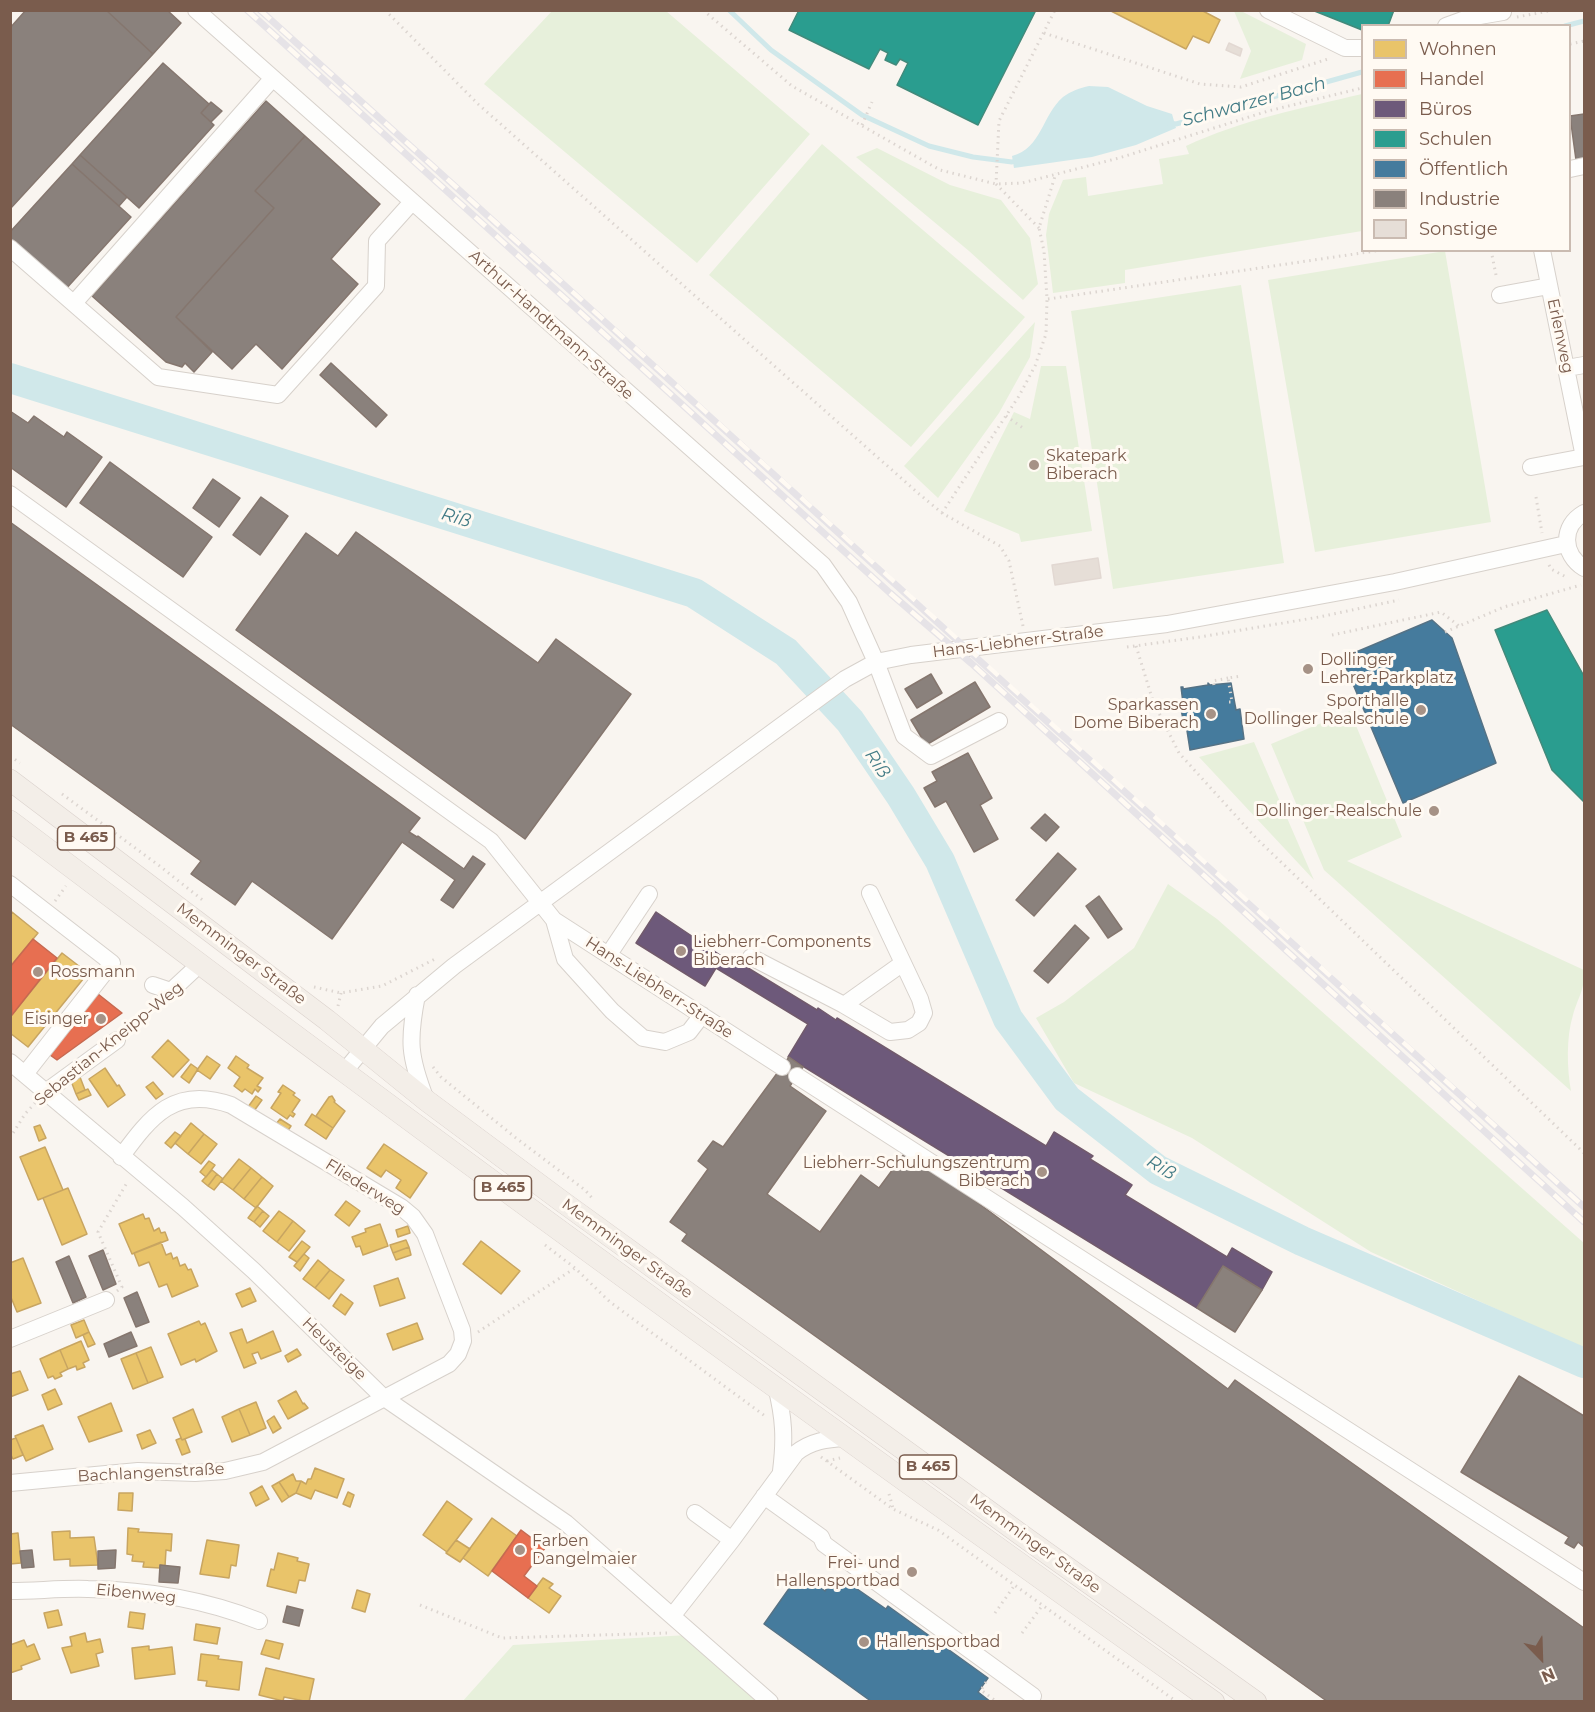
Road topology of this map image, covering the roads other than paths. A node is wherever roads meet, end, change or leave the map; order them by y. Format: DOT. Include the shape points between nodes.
graph roads {
  1 [pos="196,10"];
  2 [pos="1268,10"];
  3 [pos="1504,17"];
  4 [pos="1452,24"];
  5 [pos="1361,48"];
  6 [pos="273,78"];
  7 [pos="412,202"];
  8 [pos="10,248"];
  9 [pos="1542,252"];
  10 [pos="1550,286"];
  11 [pos="1500,295"];
  12 [pos="75,303"];
  13 [pos="1584,365"];
  14 [pos="1567,368"];
  15 [pos="1584,457"];
  16 [pos="1531,467"];
  17 [pos="10,494"];
  18 [pos="1584,513"];
  19 [pos="1566,544"];
  20 [pos="1584,568"];
  21 [pos="876,662"];
  22 [pos="999,721"];
  23 [pos="10,780"];
  24 [pos="10,821"];
  25 [pos="10,884"];
  26 [pos="870,893"];
  27 [pos="649,894"];
  28 [pos="540,903"];
  29 [pos="554,920"];
  30 [pos="609,954"];
  31 [pos="751,957"];
  32 [pos="903,963"];
  33 [pos="200,964"];
  34 [pos="153,986"];
  35 [pos="417,995"];
  36 [pos="844,1005"];
  37 [pos="702,1015"];
  38 [pos="117,1040"];
  39 [pos="363,1049"];
  40 [pos="10,1062"];
  41 [pos="782,1067"];
  42 [pos="344,1072"];
  43 [pos="25,1074"];
  44 [pos="797,1076"];
  45 [pos="47,1091"];
  46 [pos="427,1101"];
  47 [pos="121,1157"];
  48 [pos="106,1300"];
  49 [pos="10,1339"];
  50 [pos="776,1386"];
  51 [pos="383,1397"];
  52 [pos="845,1438"];
  53 [pos="781,1472"];
  54 [pos="10,1483"];
  55 [pos="764,1496"];
  56 [pos="694,1513"];
  57 [pos="732,1540"];
  58 [pos="1584,1582"];
  59 [pos="10,1591"];
  60 [pos="678,1620"];
  61 [pos="258,1621"];
  62 [pos="1033,1696"];
  63 [pos="770,1701"];
  64 [pos="1214,1701"];
  65 [pos="1256,1701"];
  1 -- 6 [label="street, Arthur-Handtmann-Straße"];
  2 -- 5 [label="street" via="1345,48"];
  3 -- 4 [label="street" via="1468,18"];
  6 -- 7 [label="street, Arthur-Handtmann-Straße"];
  6 -- 12 [label="street"];
  7 -- 12 [label="street" via="377,241 376,286 279,395 158,377"];
  7 -- 21 [label="street, Arthur-Handtmann-Straße" via="823,565 849,602"];
  8 -- 12 [label="street"];
  9 -- 10 [label="street, Erlenweg"];
  10 -- 11 [label="street"];
  10 -- 14 [label="street, Erlenweg"];
  13 -- 14 [label="street"];
  14 -- 15 [label="street, Erlenweg"];
  15 -- 16 [label="street"];
  17 -- 28 [label="street, Hans-Liebherr-Straße" via="491,841"];
  18 -- 19 [label="street" via="1570,526"];
  19 -- 20 [label="street" via="1570,555"];
  19 -- 21 [label="street, Hans-Liebherr-Straße" via="1395,582 1177,622"];
  21 -- 22 [label="street, Arthur-Handtmann-Straße" via="904,736 931,756"];
  21 -- 28 [label="street, Hans-Liebherr-Straße" via="845,680"];
  23 -- 39 [label="main road, Memminger Straße / B 465"];
  24 -- 33 [label="main road, Memminger Straße / B 465"];
  25 -- 43 [label="street" via="112,963"];
  26 -- 32 [label="street"];
  27 -- 30 [label="street"];
  28 -- 29 [label="street, Hans-Liebherr-Straße"];
  28 -- 35 [label="street, Hans-Liebherr-Straße"];
  29 -- 30 [label="street, Hans-Liebherr-Straße"];
  29 -- 37 [label="street" via="565,959 612,1011 643,1038 665,1042 689,1032"];
  30 -- 37 [label="street, Hans-Liebherr-Straße"];
  31 -- 36 [label="street"];
  32 -- 36 [label="street"];
  32 -- 36 [label="street" via="924,1013 919,1023 908,1030 890,1032"];
  33 -- 34 [label="street" via="171,991"];
  33 -- 42 [label="main road, Memminger Straße / B 465"];
  35 -- 39 [label="street, Hans-Liebherr-Straße"];
  35 -- 46 [label="street" via="412,1058"];
  37 -- 41 [label="street, Hans-Liebherr-Straße"];
  38 -- 45 [label="street, Sebastian-Kneipp-Weg"];
  39 -- 42 [label="street, Hans-Liebherr-Straße"];
  39 -- 46 [label="main road, Memminger Straße / B 465"];
  40 -- 43 [label="street, Heusteige"];
  42 -- 50 [label="main road, Memminger Straße / B 465"];
  43 -- 45 [label="street, Heusteige"];
  44 -- 58 [label="street"];
  45 -- 47 [label="street, Heusteige"];
  46 -- 65 [label="main road, Memminger Straße / B 465"];
  47 -- 51 [label="street, Heusteige" via="254,1271"];
  47 -- 51 [label="street, Fliederweg" via="160,1111 184,1100 217,1100 413,1217 425,1234 463,1341 449,1364"];
  48 -- 49 [label="street"];
  50 -- 52 [label="main road, Memminger Straße / B 465"];
  50 -- 53 [label="street" via="784,1430"];
  51 -- 54 [label="street, Bachlangenstraße" via="263,1462 225,1471 138,1471"];
  51 -- 60 [label="street, Heusteige" via="566,1523"];
  52 -- 53 [label="street" via="805,1445"];
  52 -- 64 [label="main road, Memminger Straße / B 465"];
  53 -- 55 [label="street"];
  55 -- 57 [label="street"];
  55 -- 62 [label="street"];
  56 -- 57 [label="street"];
  57 -- 60 [label="street"];
  59 -- 61 [label="street, Eibenweg" via="87,1588 151,1593 228,1609"];
  60 -- 63 [label="street, Heusteige"];
}
